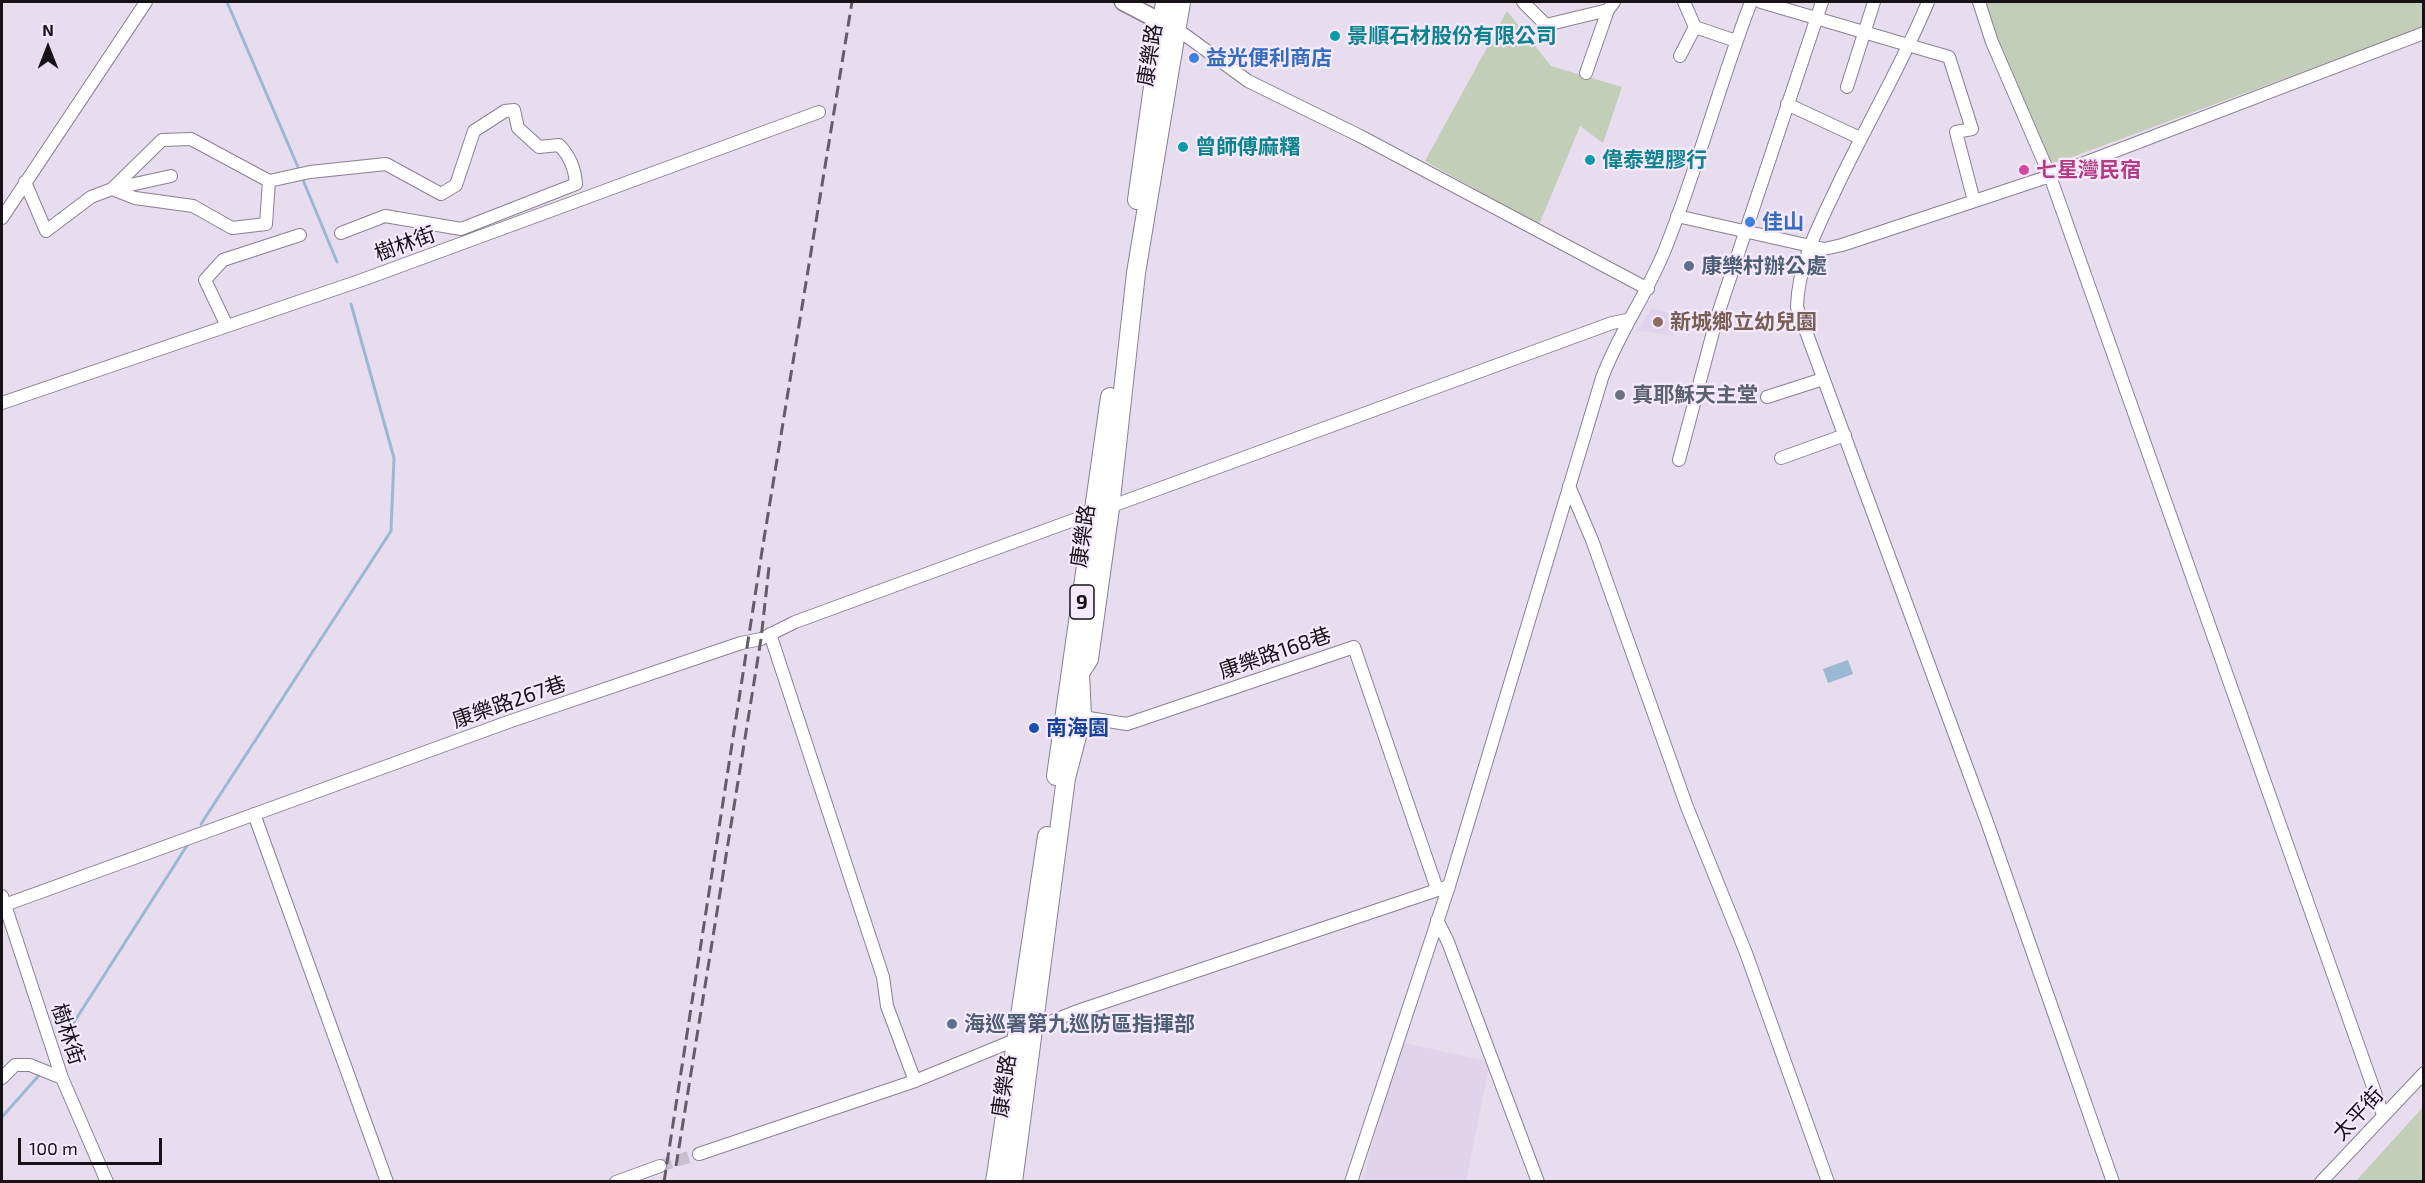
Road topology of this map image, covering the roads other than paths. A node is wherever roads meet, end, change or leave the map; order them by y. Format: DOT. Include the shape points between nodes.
graph roads {
  1 [pos="146,2"];
  2 [pos="1124,2"];
  3 [pos="1165,2"];
  4 [pos="1181,2"];
  5 [pos="1523,2"];
  6 [pos="1684,2"];
  7 [pos="1751,2"];
  8 [pos="1761,2"];
  9 [pos="1822,2"];
  10 [pos="1874,2"];
  11 [pos="1928,2"];
  12 [pos="1979,2"];
  13 [pos="1611,6"];
  14 [pos="1818,20"];
  15 [pos="1169,25"];
  16 [pos="1695,27"];
  17 [pos="1865,33"];
  18 [pos="2424,33"];
  19 [pos="1736,41"];
  20 [pos="1910,45"];
  21 [pos="1680,56"];
  22 [pos="1586,73"];
  23 [pos="1847,87"];
  24 [pos="1787,104"];
  25 [pos="819,112"];
  26 [pos="1860,138"];
  27 [pos="171,176"];
  28 [pos="2050,176"];
  29 [pos="268,181"];
  30 [pos="25,182"];
  31 [pos="112,189"];
  32 [pos="1974,201"];
  33 [pos="1677,216"];
  34 [pos="2,218"];
  35 [pos="1745,231"];
  36 [pos="341,233"];
  37 [pos="300,235"];
  38 [pos="1809,246"];
  39 [pos="1648,289"];
  40 [pos="1627,320"];
  41 [pos="226,326"];
  42 [pos="1823,379"];
  43 [pos="1767,397"];
  44 [pos="2,403"];
  45 [pos="1845,435"];
  46 [pos="1781,458"];
  47 [pos="1679,460"];
  48 [pos="1569,486"];
  49 [pos="1102,510"];
  50 [pos="770,634"];
  51 [pos="1074,715"];
  52 [pos="254,814"];
  53 [pos="1443,887"];
  54 [pos="3,902"];
  55 [pos="1437,920"];
  56 [pos="1035,1028"];
  57 [pos="1016,1041"];
  58 [pos="2424,1073"];
  59 [pos="2,1078"];
  60 [pos="62,1078"];
  61 [pos="915,1081"];
  62 [pos="2383,1115"];
  63 [pos="699,1154"];
  64 [pos="660,1166"];
  65 [pos="107,1182"];
  66 [pos="387,1182"];
  67 [pos="616,1182"];
  68 [pos="995,1182"];
  69 [pos="1013,1182"];
  70 [pos="1351,1182"];
  71 [pos="1538,1182"];
  72 [pos="1828,1182"];
  73 [pos="2113,1182"];
  74 [pos="2321,1182"];
  1 -- 30 [label="street"];
  2 -- 15 [label="street"];
  3 -- 15 [label="main road, 康樂路 / 9"];
  4 -- 15 [label="main road, 康樂路 / 9"];
  5 -- 13 [label="street" via="1546,25"];
  6 -- 16 [label="street"];
  7 -- 19 [label="street"];
  8 -- 14 [label="street"];
  9 -- 14 [label="street"];
  10 -- 17 [label="street"];
  11 -- 20 [label="street"];
  12 -- 28 [label="street" via="1992,42"];
  13 -- 22 [label="street"];
  14 -- 17 [label="street"];
  14 -- 24 [label="street"];
  15 -- 39 [label="street" via="1248,81"];
  15 -- 49 [label="main road, 康樂路 / 9"];
  16 -- 19 [label="street"];
  16 -- 21 [label="street"];
  17 -- 20 [label="street"];
  17 -- 23 [label="street"];
  18 -- 28 [label="street"];
  19 -- 33 [label="street"];
  20 -- 26 [label="street"];
  20 -- 32 [label="street" via="1949,57 1972,129 1956,132"];
  24 -- 26 [label="street"];
  24 -- 35 [label="street"];
  25 -- 41 [label="street, 樹林街" via="374,276"];
  26 -- 38 [label="street"];
  27 -- 31 [label="street"];
  28 -- 32 [label="street"];
  28 -- 62 [label="street"];
  29 -- 31 [label="street" via="191,139 162,140"];
  29 -- 31 [label="street" via="266,224 232,228 193,206 135,198"];
  29 -- 36 [label="street" via="386,164 441,194 456,185 474,131 505,111 514,110 518,128 539,147 560,145 575,176 576,183 461,229 385,216"];
  30 -- 31 [label="street" via="46,231 91,197"];
  30 -- 34 [label="street"];
  32 -- 38 [label="street" via="1842,245 1824,249"];
  33 -- 35 [label="street"];
  33 -- 39 [label="street"];
  35 -- 38 [label="street"];
  35 -- 47 [label="street" via="1717,317"];
  37 -- 41 [label="street" via="223,260 205,280"];
  38 -- 42 [label="street" via="1798,285 1797,307"];
  39 -- 40 [label="street"];
  40 -- 48 [label="street" via="1602,378"];
  40 -- 49 [label="street, 康樂路267巷"];
  41 -- 44 [label="street, 樹林街"];
  42 -- 43 [label="street"];
  42 -- 45 [label="street"];
  45 -- 46 [label="street"];
  45 -- 73 [label="street"];
  48 -- 53 [label="street"];
  48 -- 72 [label="street" via="1687,807 1746,953"];
  49 -- 50 [label="street, 康樂路267巷"];
  49 -- 51 [label="main road, 康樂路 / 9"];
  50 -- 52 [label="street, 康樂路267巷" via="510,721"];
  50 -- 61 [label="street" via="883,977 887,1006"];
  51 -- 53 [label="street, 康樂路168巷" via="1127,724 1354,647"];
  51 -- 56 [label="main road, 康樂路 / 9"];
  51 -- 57 [label="main road, 康樂路 / 9"];
  52 -- 54 [label="street, 康樂路267巷"];
  52 -- 66 [label="street"];
  53 -- 55 [label="street"];
  53 -- 56 [label="street"];
  54 -- 60 [label="street, 樹林街"];
  55 -- 70 [label="street"];
  55 -- 71 [label="street"];
  56 -- 57 [label="street"];
  56 -- 69 [label="main road, 康樂路 / 9"];
  57 -- 61 [label="street"];
  57 -- 68 [label="main road, 康樂路 / 9"];
  58 -- 62 [label="street, 太平街"];
  59 -- 60 [label="street" via="15,1065 30,1065"];
  60 -- 65 [label="street, 樹林街"];
  61 -- 63 [label="street"];
  62 -- 74 [label="street, 太平街"];
  64 -- 67 [label="street"];
}
